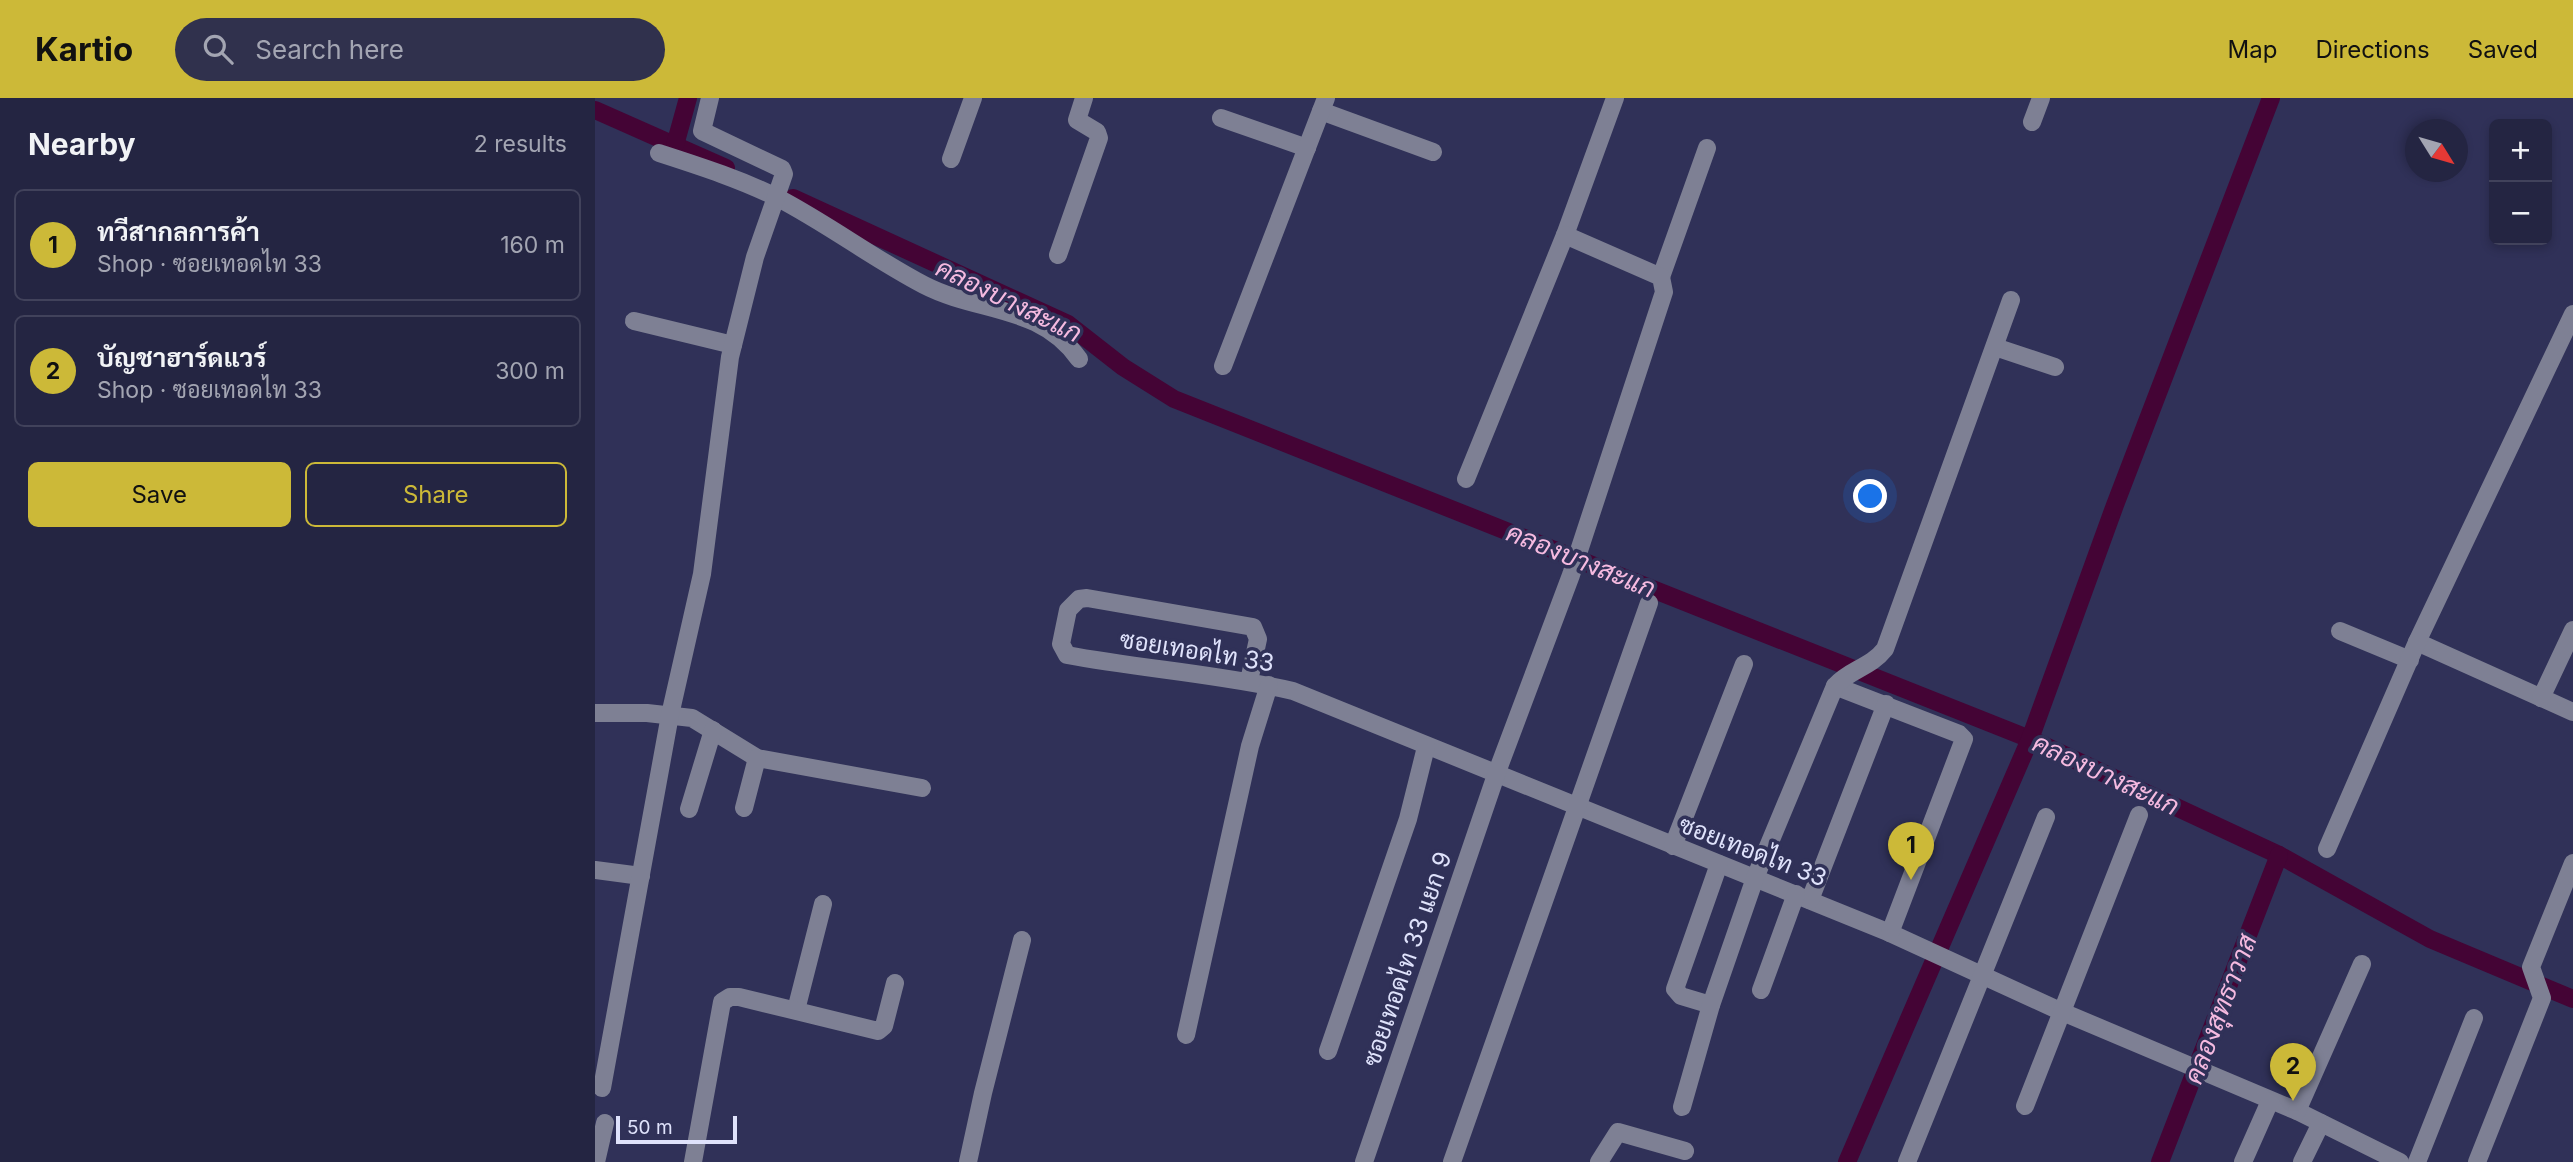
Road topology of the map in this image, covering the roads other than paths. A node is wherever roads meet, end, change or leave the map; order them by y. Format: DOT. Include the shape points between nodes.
graph roads {
  1 [pos="710,98"];
  2 [pos="973,98"];
  3 [pos="1084,98"];
  4 [pos="1615,98"];
  5 [pos="2041,98"];
  6 [pos="1324,104"];
  7 [pos="1221,118"];
  8 [pos="2032,122"];
  9 [pos="1307,148"];
  10 [pos="1707,148"];
  11 [pos="1433,152"];
  12 [pos="659,153"];
  13 [pos="951,159"];
  14 [pos="778,196"];
  15 [pos="1565,235"];
  16 [pos="1058,255"];
  17 [pos="1661,277"];
  18 [pos="2011,300"];
  19 [pos="2573,314"];
  20 [pos="634,321"];
  21 [pos="733,345"];
  22 [pos="1995,347"];
  23 [pos="1079,359"];
  24 [pos="1223,366"];
  25 [pos="2055,366"];
  26 [pos="1466,479"];
  27 [pos="1649,603"];
  28 [pos="2573,630"];
  29 [pos="2340,631"];
  30 [pos="2417,642"];
  31 [pos="2410,660"];
  32 [pos="1744,664"];
  33 [pos="1249,681"];
  34 [pos="1839,682"];
  35 [pos="1269,685"];
  36 [pos="2541,698"];
  37 [pos="1886,704"];
  38 [pos="2573,712"];
  39 [pos="595,713"];
  40 [pos="670,715"];
  41 [pos="713,730"];
  42 [pos="1426,747"];
  43 [pos="757,758"];
  44 [pos="1497,772"];
  45 [pos="922,788"];
  46 [pos="744,808"];
  47 [pos="1577,808"];
  48 [pos="689,809"];
  49 [pos="2139,815"];
  50 [pos="2046,817"];
  51 [pos="1672,846"];
  52 [pos="2327,849"];
  53 [pos="2573,863"];
  54 [pos="1720,864"];
  55 [pos="595,870"];
  56 [pos="641,876"];
  57 [pos="1755,878"];
  58 [pos="1803,897"];
  59 [pos="824,904"];
  60 [pos="1891,933"];
  61 [pos="1022,940"];
  62 [pos="2362,964"];
  63 [pos="1982,973"];
  64 [pos="895,983"];
  65 [pos="1761,990"];
  66 [pos="1711,1005"];
  67 [pos="796,1010"];
  68 [pos="2060,1011"];
  69 [pos="2474,1018"];
  70 [pos="1186,1035"];
  71 [pos="1328,1051"];
  72 [pos="602,1088"];
  73 [pos="2270,1101"];
  74 [pos="2025,1106"];
  75 [pos="1682,1107"];
  76 [pos="2297,1111"];
  77 [pos="2321,1123"];
  78 [pos="605,1124"];
  79 [pos="1685,1151"];
  80 [pos="596,1162"];
  81 [pos="693,1162"];
  82 [pos="968,1162"];
  83 [pos="1364,1162"];
  84 [pos="1452,1162"];
  85 [pos="1599,1162"];
  86 [pos="1907,1162"];
  87 [pos="2243,1162"];
  88 [pos="2302,1162"];
  89 [pos="2400,1162"];
  90 [pos="2417,1162"];
  91 [pos="2477,1162"];
  1 -- 14 [label="street" via="702,131 782,169"];
  2 -- 13 [label="street"];
  3 -- 16 [label="street" via="1077,120 1099,138"];
  4 -- 15 [label="street"];
  5 -- 8 [label="street"];
  6 -- 9 [label="street"];
  6 -- 11 [label="street"];
  7 -- 9 [label="street"];
  9 -- 24 [label="street"];
  10 -- 17 [label="street, ซอยเทอดไท 33 แยก 9"];
  12 -- 14 [label="street"];
  14 -- 21 [label="street" via="755,257"];
  14 -- 23 [label="street" via="926,286 1022,315 1065,339"];
  15 -- 17 [label="street"];
  15 -- 26 [label="street"];
  17 -- 44 [label="street, ซอยเทอดไท 33 แยก 9" via="1664,292 1571,575"];
  18 -- 22 [label="street"];
  19 -- 30 [label="street"];
  20 -- 21 [label="street"];
  21 -- 40 [label="street" via="702,574"];
  22 -- 25 [label="street"];
  22 -- 34 [label="street" via="1885,649 1875,662"];
  27 -- 47 [label="street"];
  28 -- 36 [label="street"];
  29 -- 31 [label="street"];
  30 -- 31 [label="street"];
  30 -- 36 [label="street"];
  31 -- 52 [label="street"];
  32 -- 51 [label="street"];
  33 -- 33 [label="street, ซอยเทอดไท 33" via="1067,654 1061,644 1068,610 1087,598 1253,627 1258,639"];
  33 -- 35 [label="street, ซอยเทอดไท 33"];
  34 -- 37 [label="street"];
  34 -- 57 [label="street"];
  35 -- 42 [label="street, ซอยเทอดไท 33"];
  35 -- 70 [label="street" via="1250,746"];
  36 -- 38 [label="street"];
  37 -- 58 [label="street"];
  37 -- 60 [label="street" via="1964,739"];
  39 -- 40 [label="street"];
  40 -- 41 [label="street" via="692,718"];
  40 -- 56 [label="street"];
  41 -- 43 [label="street"];
  41 -- 48 [label="street"];
  42 -- 44 [label="street, ซอยเทอดไท 33"];
  42 -- 71 [label="street" via="1408,819"];
  43 -- 45 [label="street"];
  43 -- 46 [label="street"];
  44 -- 47 [label="street, ซอยเทอดไท 33"];
  44 -- 83 [label="street, ซอยเทอดไท 33 แยก 9"];
  47 -- 51 [label="street, ซอยเทอดไท 33"];
  47 -- 84 [label="street"];
  49 -- 68 [label="street"];
  50 -- 63 [label="street"];
  51 -- 54 [label="street, ซอยเทอดไท 33"];
  53 -- 91 [label="street" via="2531,967 2542,998"];
  54 -- 57 [label="street, ซอยเทอดไท 33"];
  54 -- 66 [label="street" via="1675,989 1681,996"];
  55 -- 56 [label="street"];
  56 -- 72 [label="street"];
  57 -- 58 [label="street, ซอยเทอดไท 33"];
  57 -- 66 [label="street"];
  58 -- 60 [label="street, ซอยเทอดไท 33"];
  58 -- 65 [label="street"];
  59 -- 67 [label="street"];
  60 -- 63 [label="street, ซอยเทอดไท 33"];
  61 -- 82 [label="street"];
  62 -- 76 [label="street"];
  63 -- 68 [label="street, ซอยเทอดไท 33"];
  63 -- 86 [label="street"];
  64 -- 67 [label="street" via="884,1026 878,1031"];
  66 -- 75 [label="street"];
  67 -- 81 [label="street" via="739,997 722,1002"];
  68 -- 73 [label="street, ซอยเทอดไท 33"];
  68 -- 74 [label="street"];
  69 -- 90 [label="street"];
  73 -- 76 [label="street, ซอยเทอดไท 33"];
  73 -- 87 [label="street"];
  76 -- 77 [label="street, ซอยเทอดไท 33"];
  77 -- 88 [label="street"];
  77 -- 89 [label="street, ซอยเทอดไท 33"];
  78 -- 80 [label="street"];
  79 -- 85 [label="street" via="1618,1132"];
}
